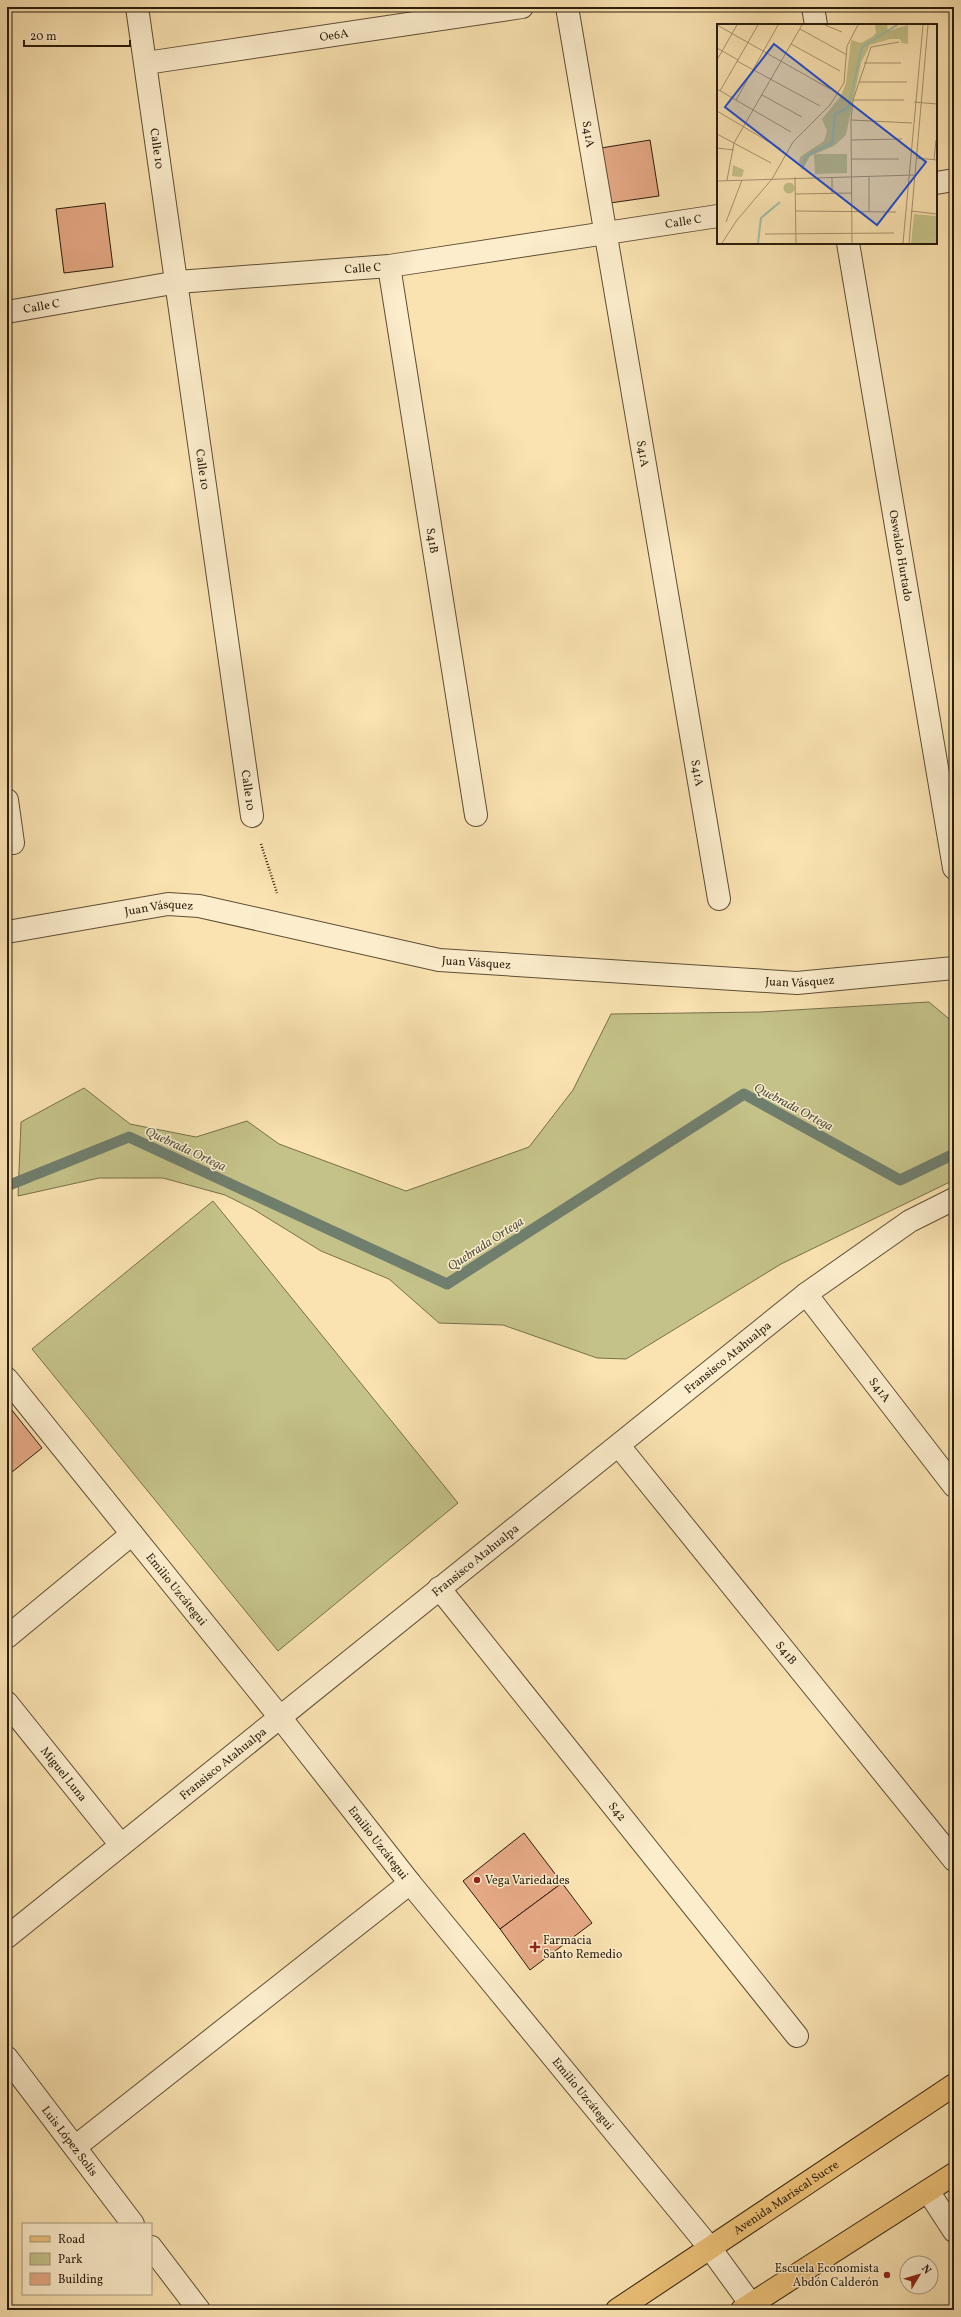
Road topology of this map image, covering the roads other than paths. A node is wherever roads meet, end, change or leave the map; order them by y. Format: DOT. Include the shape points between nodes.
graph roads {
  1 [pos="137,7"];
  2 [pos="522,7"];
  3 [pos="567,7"];
  4 [pos="813,7"];
  5 [pos="816,24"];
  6 [pos="146,63"];
  7 [pos="954,180"];
  8 [pos="937,183"];
  9 [pos="717,216"];
  10 [pos="606,233"];
  11 [pos="848,244"];
  12 [pos="389,266"];
  13 [pos="178,282"];
  14 [pos="7,312"];
  15 [pos="7,800"];
  16 [pos="476,815"];
  17 [pos="252,816"];
  18 [pos="13,843"];
  19 [pos="954,868"];
  20 [pos="719,899"];
  21 [pos="7,932"];
  22 [pos="954,968"];
  23 [pos="954,1199"];
  24 [pos="806,1294"];
  25 [pos="7,1379"];
  26 [pos="619,1446"];
  27 [pos="954,1486"];
  28 [pos="132,1534"];
  29 [pos="439,1588"];
  30 [pos="7,1637"];
  31 [pos="7,1703"];
  32 [pos="279,1716"];
  33 [pos="121,1845"];
  34 [pos="954,1860"];
  35 [pos="410,1883"];
  36 [pos="7,1937"];
  37 [pos="797,2036"];
  38 [pos="7,2058"];
  39 [pos="954,2085"];
  40 [pos="75,2147"];
  41 [pos="954,2174"];
  42 [pos="928,2191"];
  43 [pos="133,2223"];
  44 [pos="954,2231"];
  45 [pos="152,2248"];
  46 [pos="710,2248"];
  47 [pos="749,2308"];
  48 [pos="199,2310"];
  49 [pos="617,2310"];
  1 -- 6 [label="street, Calle 10"];
  2 -- 6 [label="street, Oe6A"];
  3 -- 10 [label="street, S41A"];
  4 -- 5 [label="street"];
  6 -- 13 [label="street, Calle 10"];
  7 -- 8 [label="street"];
  9 -- 10 [label="street, Calle C"];
  10 -- 12 [label="street, Calle C"];
  10 -- 20 [label="street, S41A"];
  11 -- 19 [label="street, Oswaldo Hurtado"];
  12 -- 13 [label="street, Calle C"];
  12 -- 16 [label="street, S41B"];
  13 -- 14 [label="street, Calle C"];
  13 -- 17 [label="street, Calle 10"];
  15 -- 18 [label="street"];
  21 -- 22 [label="street, Juan Vásquez" via="168,904 199,906 439,960 797,983"];
  23 -- 24 [label="street, Fransisco Atahualpa" via="910,1221"];
  24 -- 26 [label="street, Fransisco Atahualpa"];
  24 -- 27 [label="street, S41A"];
  25 -- 28 [label="street, Emilio Uzcátegui"];
  26 -- 29 [label="street, Fransisco Atahualpa"];
  26 -- 34 [label="street, S41B"];
  28 -- 30 [label="street"];
  28 -- 32 [label="street, Emilio Uzcátegui"];
  29 -- 32 [label="street, Fransisco Atahualpa"];
  29 -- 37 [label="street, S42"];
  31 -- 33 [label="street, Miguel Luna"];
  32 -- 33 [label="street, Fransisco Atahualpa"];
  32 -- 35 [label="street, Emilio Uzcátegui"];
  33 -- 36 [label="street, Fransisco Atahualpa"];
  35 -- 40 [label="street"];
  35 -- 46 [label="street, Emilio Uzcátegui"];
  38 -- 40 [label="street, Luis López Solis"];
  39 -- 46 [label="main road, Avenida Mariscal Sucre"];
  40 -- 43 [label="street, Luis López Solis"];
  41 -- 42 [label="main road"];
  42 -- 44 [label="street"];
  42 -- 47 [label="main road"];
  45 -- 48 [label="street"];
  46 -- 47 [label="street, Emilio Uzcátegui"];
  46 -- 49 [label="main road, Avenida Mariscal Sucre"];
}
